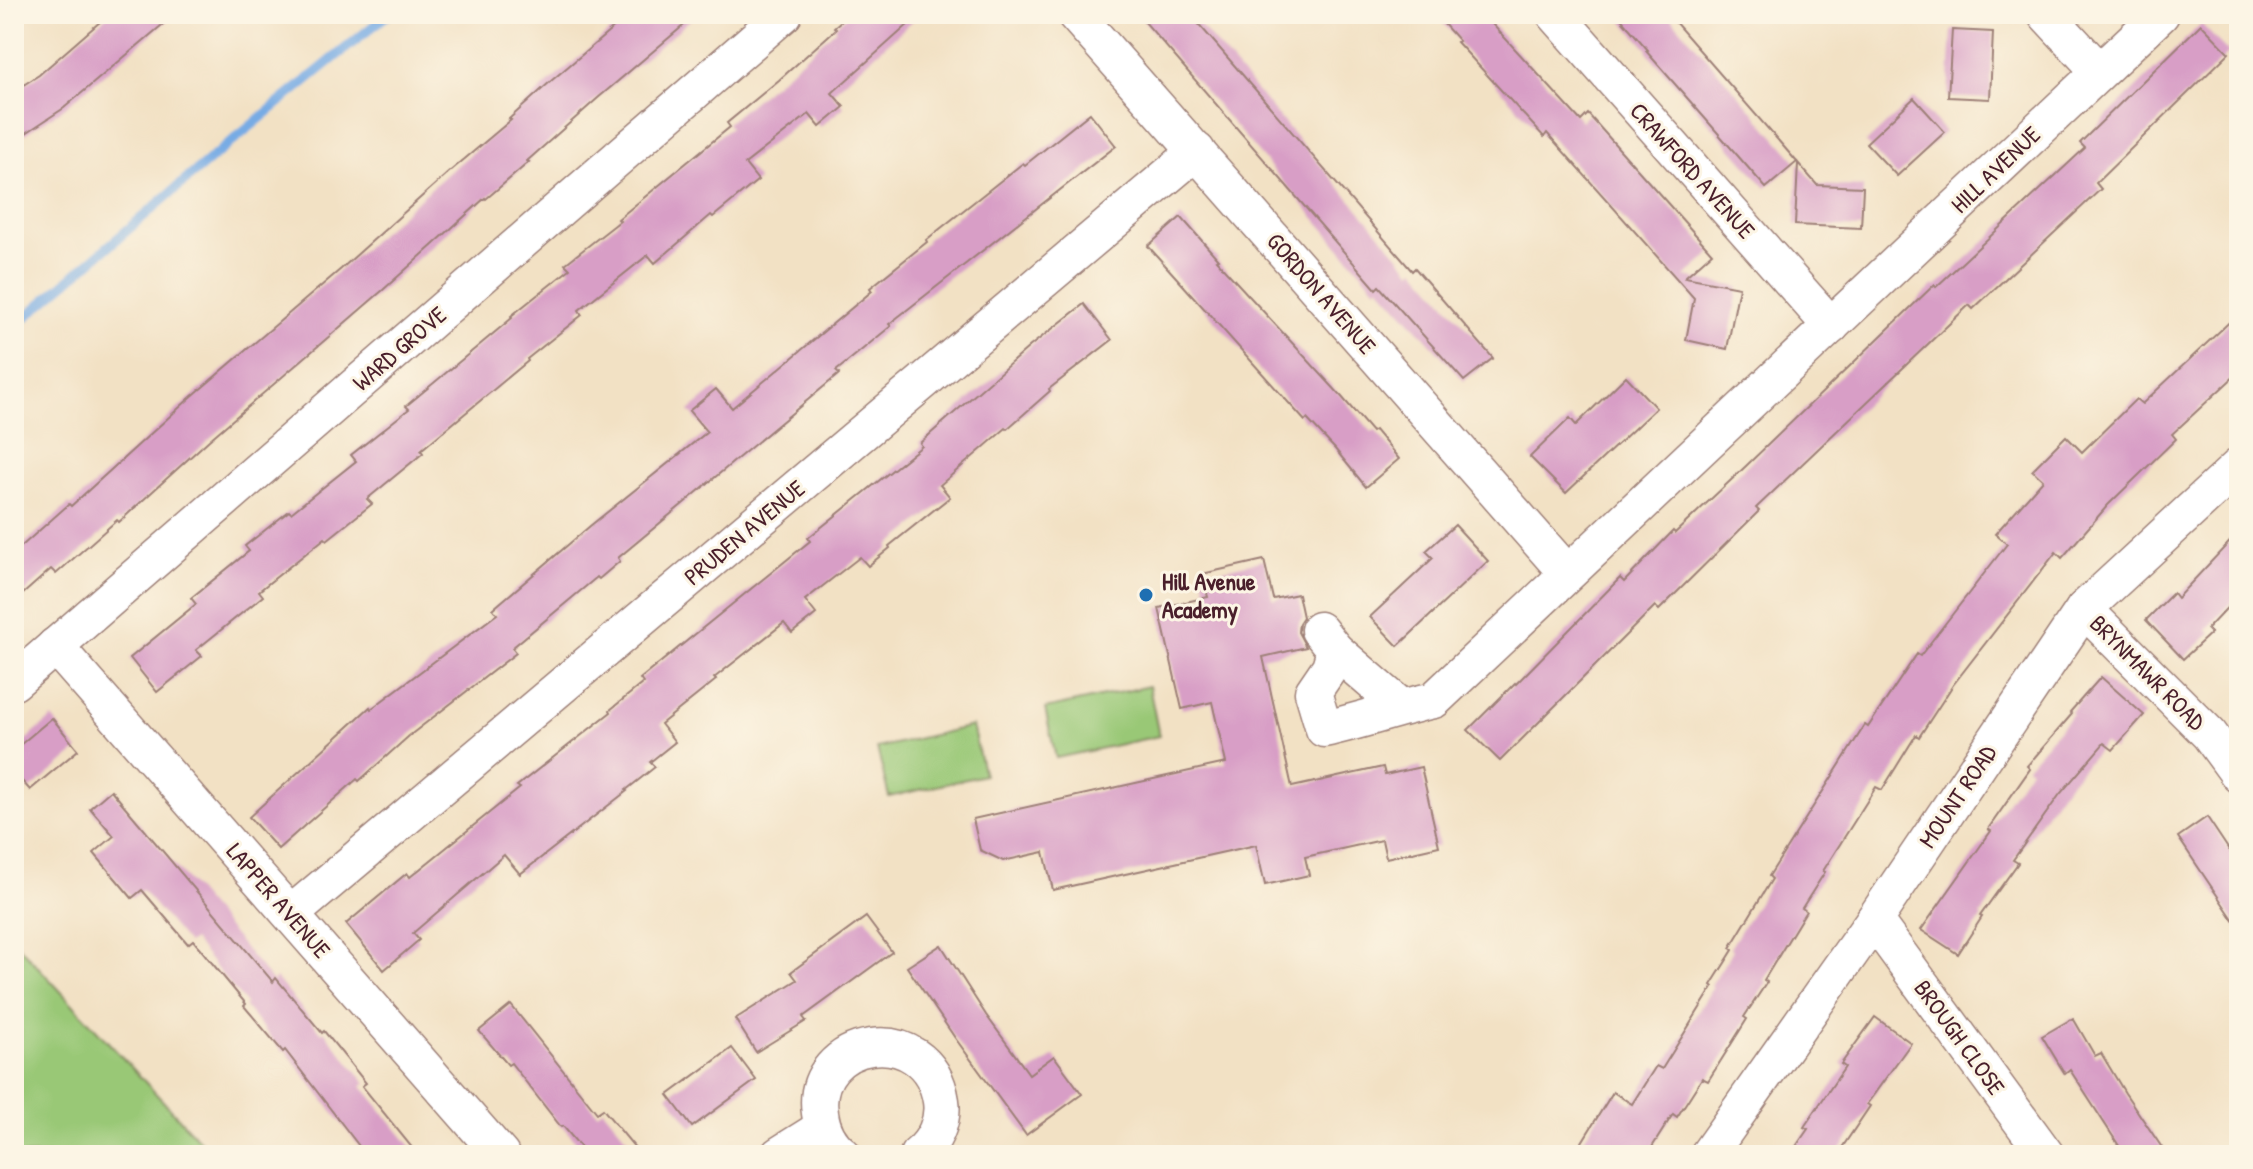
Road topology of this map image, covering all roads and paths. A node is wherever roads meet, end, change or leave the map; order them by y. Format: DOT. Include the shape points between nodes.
graph roads {
  1 [pos="784,14"];
  2 [pos="1075,14"];
  3 [pos="1555,14"];
  4 [pos="2046,14"];
  5 [pos="2161,14"];
  6 [pos="2099,71"];
  7 [pos="1197,151"];
  8 [pos="1831,326"];
  9 [pos="2239,466"];
  10 [pos="1567,573"];
  11 [pos="2084,609"];
  12 [pos="55,646"];
  13 [pos="14,682"];
  14 [pos="1417,704"];
  15 [pos="2239,775"];
  16 [pos="291,914"];
  17 [pos="1874,920"];
  18 [pos="833,1141"];
  19 [pos="501,1155"];
  20 [pos="779,1155"];
  21 [pos="918,1155"];
  22 [pos="1708,1155"];
  23 [pos="2046,1155"];
  1 -- 12 [label="street, WARD GROVE"];
  2 -- 7 [label="street, GORDON AVENUE"];
  3 -- 8 [label="street, CRAWFORD AVENUE"];
  4 -- 6 [label="street"];
  5 -- 6 [label="street, HILL AVENUE"];
  6 -- 8 [label="street, HILL AVENUE"];
  7 -- 10 [label="street, GORDON AVENUE"];
  7 -- 16 [label="street, PRUDEN AVENUE"];
  8 -- 10 [label="street, HILL AVENUE"];
  9 -- 11 [label="street, MOUNT ROAD"];
  10 -- 14 [label="street, HILL AVENUE"];
  11 -- 15 [label="street, BRYNMAWR ROAD" via="2209,734"];
  11 -- 17 [label="street, MOUNT ROAD"];
  12 -- 13 [label="street, WARD GROVE"];
  12 -- 16 [label="street, LAPPER AVENUE"];
  14 -- 14 [label="street" via="1324,729 1313,692 1330,667 1327,640"];
  16 -- 19 [label="street, LAPPER AVENUE"];
  17 -- 22 [label="street, MOUNT ROAD"];
  17 -- 23 [label="street, BROUGH CLOSE"];
  18 -- 20 [label="street"];
  18 -- 21 [label="street" via="818,1104 824,1081 838,1062 859,1049 883,1045 907,1051 926,1065 938,1086 942,1110 936,1133"];
}
